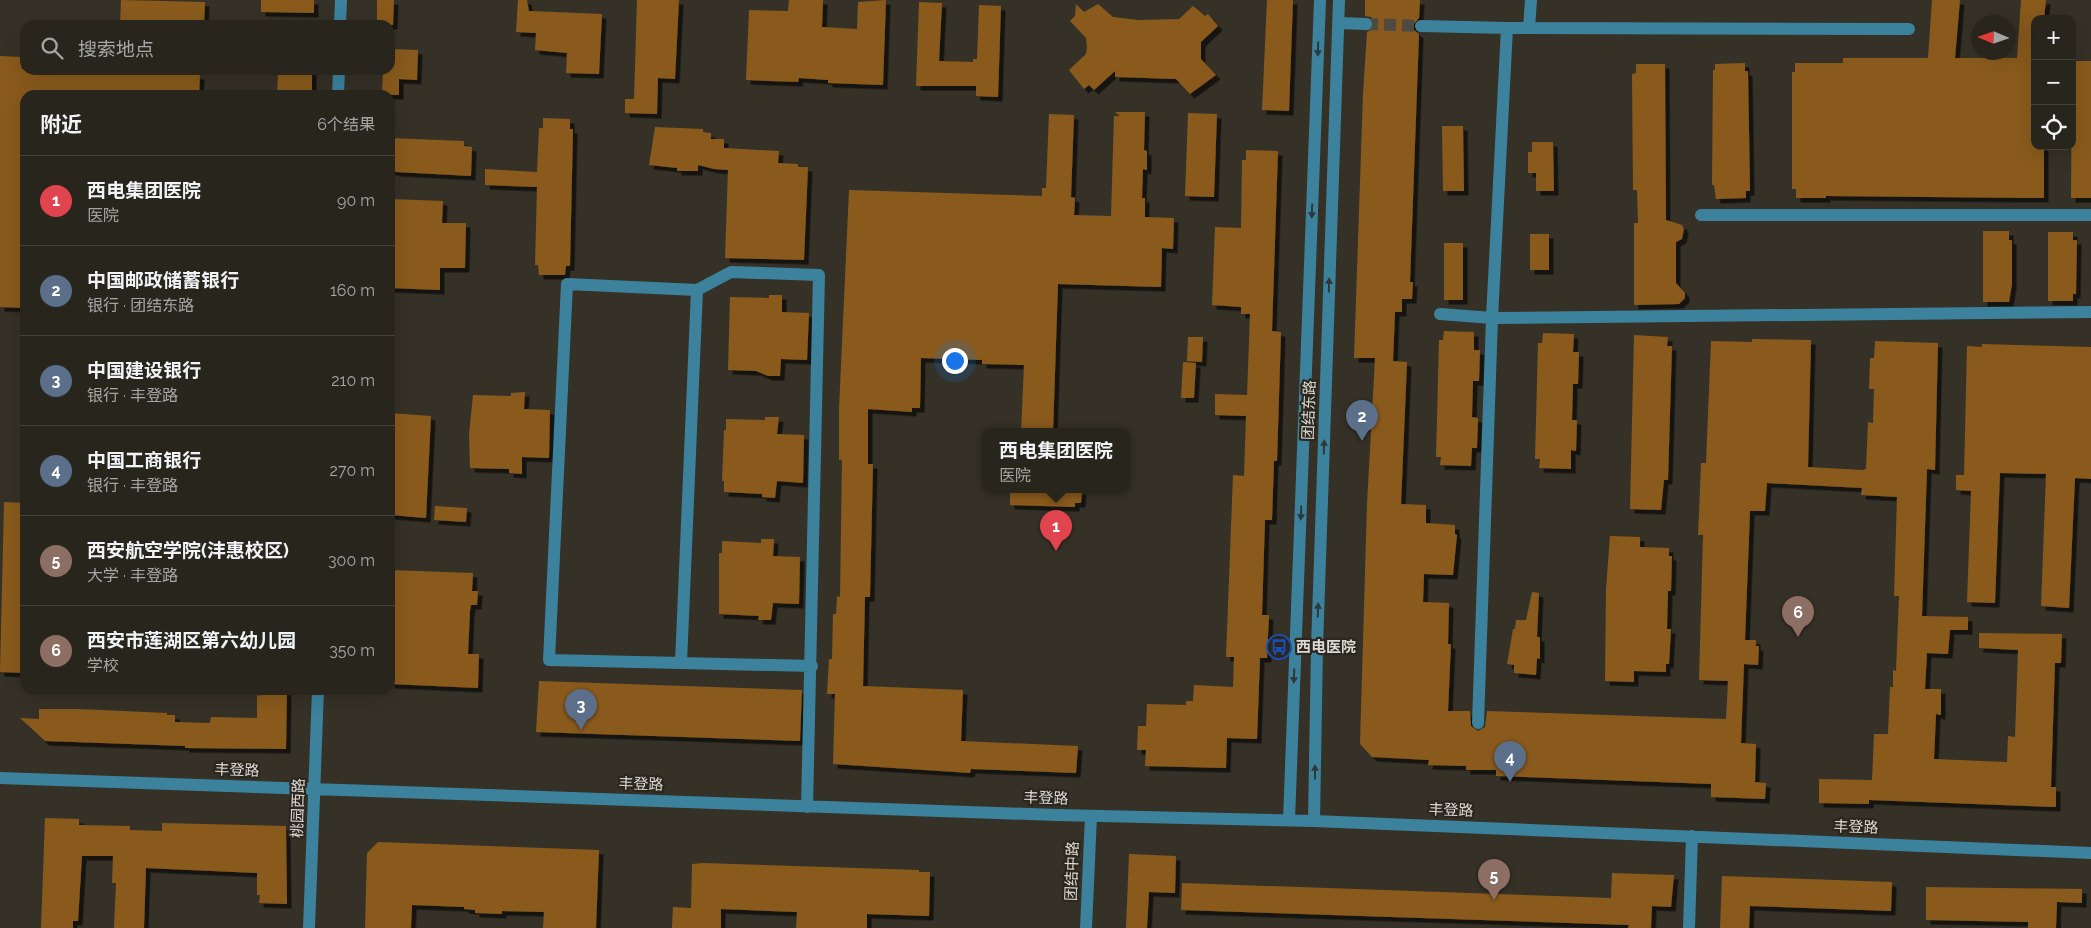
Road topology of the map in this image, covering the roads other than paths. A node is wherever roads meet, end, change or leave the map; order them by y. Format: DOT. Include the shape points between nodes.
graph roads {
  1 [pos="341,0"];
  2 [pos="1320,0"];
  3 [pos="1339,0"];
  4 [pos="1532,0"];
  5 [pos="340,20"];
  6 [pos="1338,23"];
  7 [pos="1366,24"];
  8 [pos="1421,26"];
  9 [pos="1507,28"];
  10 [pos="1529,28"];
  11 [pos="1909,29"];
  12 [pos="339,75"];
  13 [pos="338,90"];
  14 [pos="1701,215"];
  15 [pos="2091,215"];
  16 [pos="697,290"];
  17 [pos="2091,312"];
  18 [pos="1440,314"];
  19 [pos="1492,318"];
  20 [pos="681,663"];
  21 [pos="812,666"];
  22 [pos="318,695"];
  23 [pos="1478,722"];
  24 [pos="0,778"];
  25 [pos="315,789"];
  26 [pos="807,807"];
  27 [pos="1091,816"];
  28 [pos="1289,820"];
  29 [pos="1314,821"];
  30 [pos="1692,836"];
  31 [pos="2091,853"];
  32 [pos="309,928"];
  33 [pos="1086,928"];
  34 [pos="1689,928"];
  1 -- 5 [label="street"];
  2 -- 28 [label="street, one-way"];
  3 -- 6 [label="street, 团结东路"];
  4 -- 10 [label="street"];
  6 -- 7 [label="street"];
  29 -- 6 [label="street, 团结东路, one-way"];
  8 -- 9 [label="street"];
  9 -- 10 [label="street"];
  9 -- 19 [label="street"];
  10 -- 11 [label="street"];
  12 -- 13 [label="street"];
  14 -- 15 [label="street"];
  16 -- 20 [label="street"];
  16 -- 20 [label="street" via="567,284 549,660"];
  16 -- 21 [label="street" via="731,272 819,275"];
  17 -- 19 [label="street"];
  18 -- 19 [label="street"];
  19 -- 23 [label="street"];
  20 -- 21 [label="street"];
  21 -- 26 [label="street"];
  22 -- 25 [label="street, 桃园西路"];
  24 -- 25 [label="street, 丰登路"];
  25 -- 26 [label="street, 丰登路"];
  25 -- 32 [label="street, 桃园西路"];
  26 -- 27 [label="street, 丰登路"];
  27 -- 28 [label="street, 丰登路"];
  27 -- 33 [label="street, 团结中路"];
  28 -- 29 [label="street, 丰登路"];
  29 -- 30 [label="street, 丰登路"];
  30 -- 31 [label="street, 丰登路"];
  30 -- 34 [label="street"];
}
